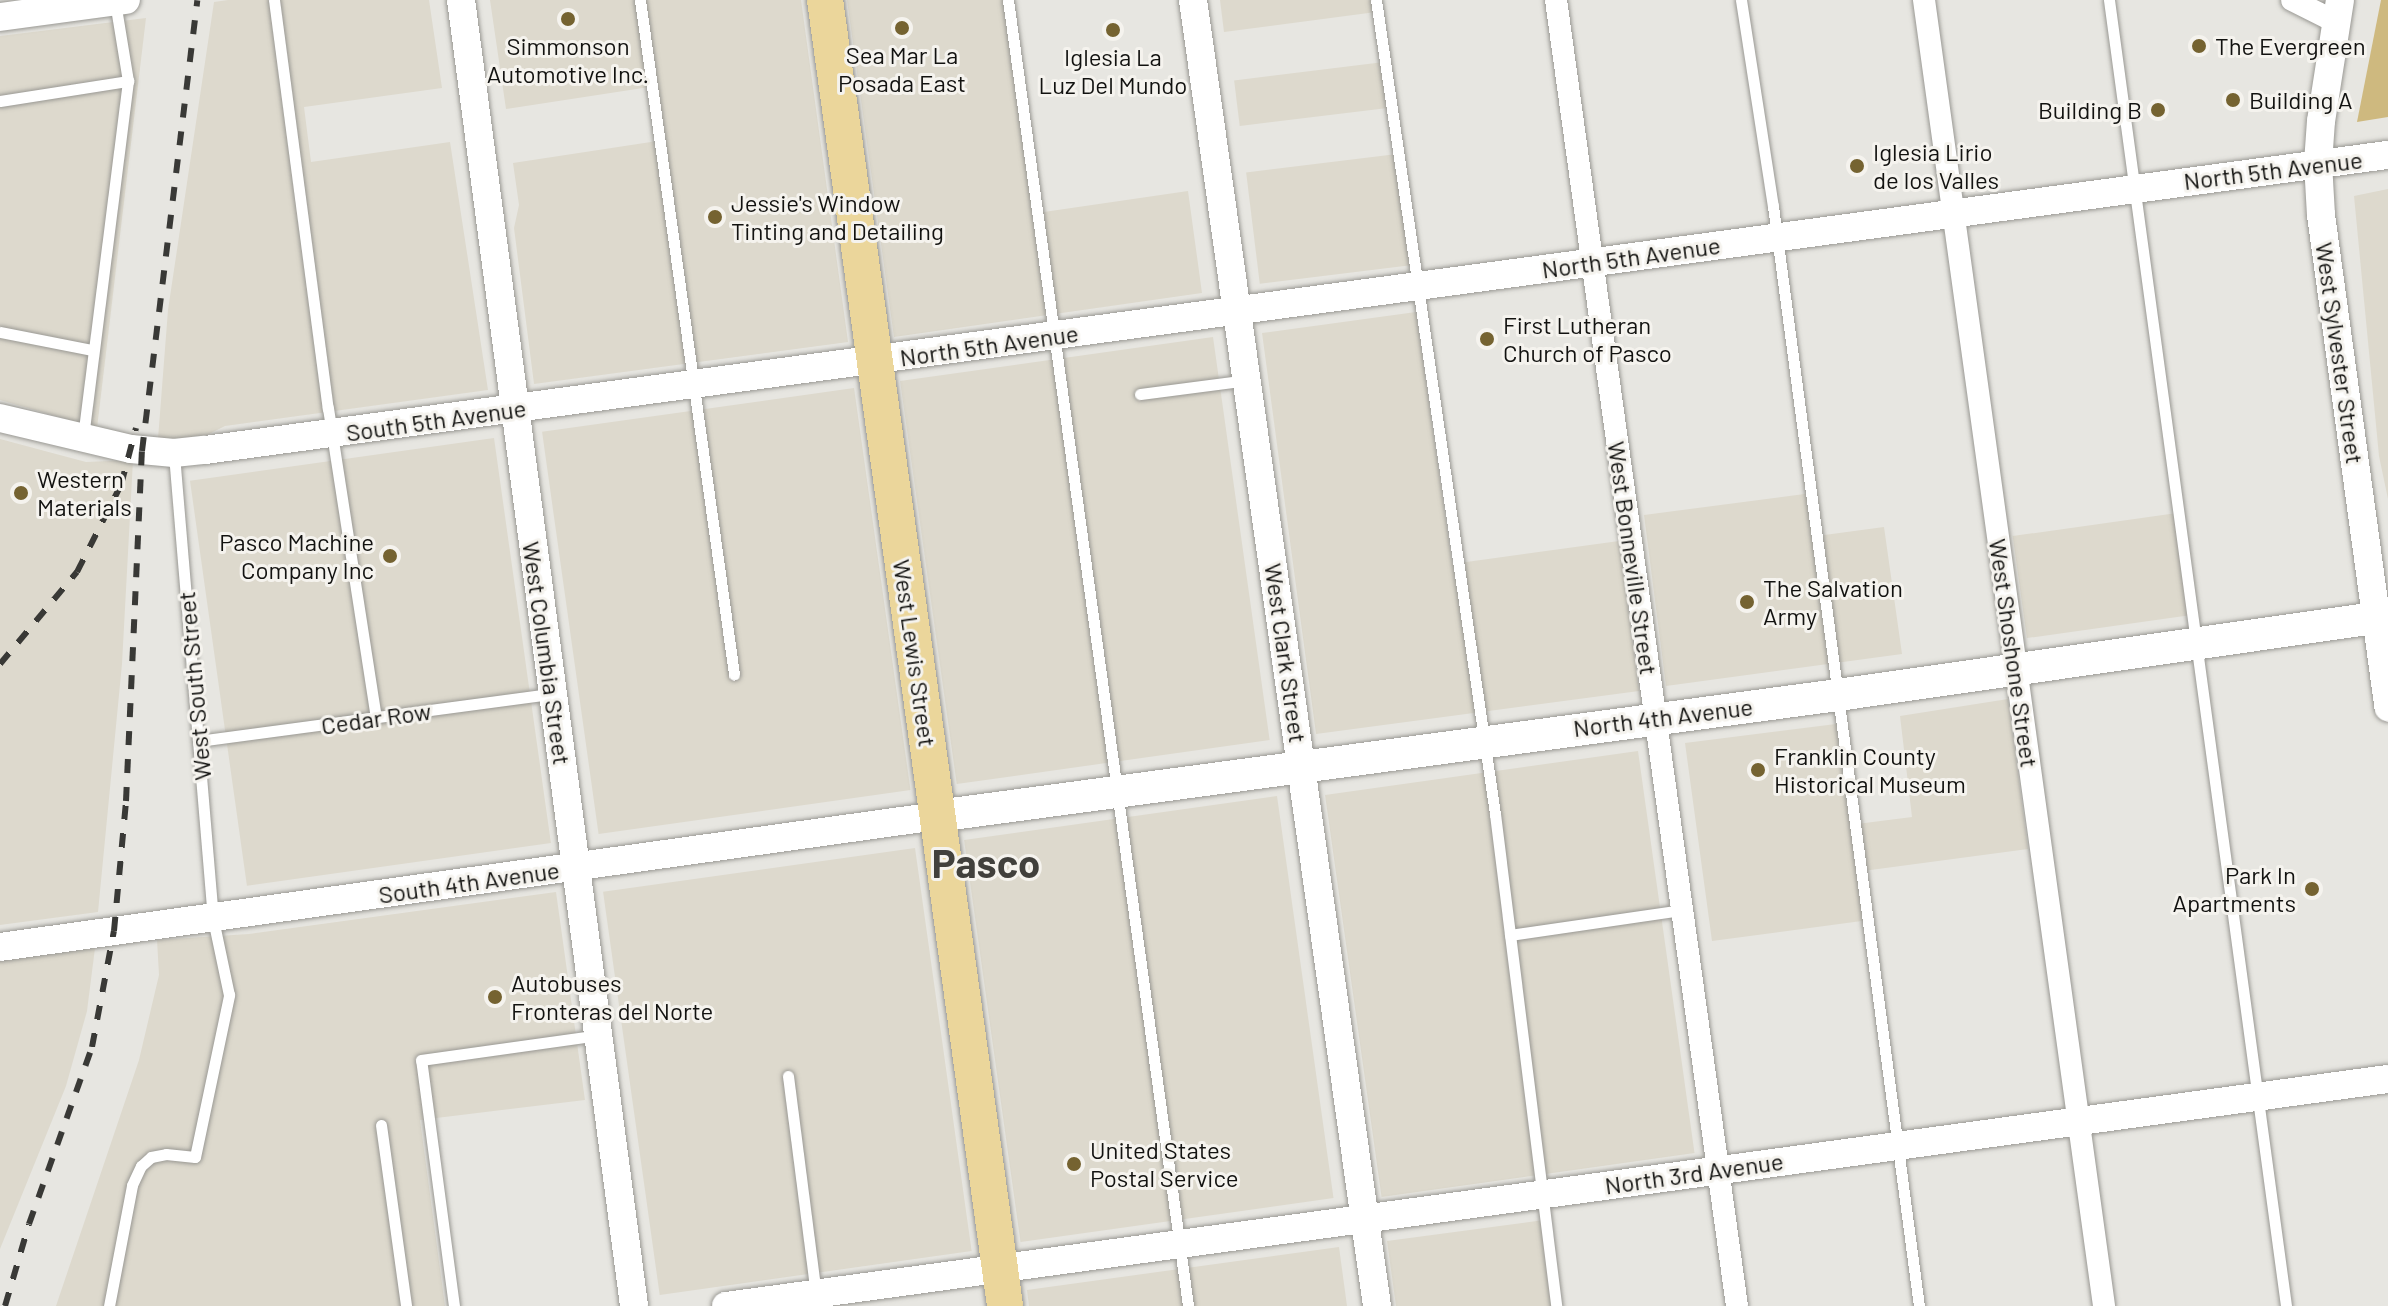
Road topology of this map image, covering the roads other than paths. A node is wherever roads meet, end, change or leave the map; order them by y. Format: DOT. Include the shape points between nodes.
graph roads {
  1 [pos="274,0"];
  2 [pos="461,0"];
  3 [pos="640,0"];
  4 [pos="825,0"];
  5 [pos="1008,0"];
  6 [pos="1193,0"];
  7 [pos="1376,0"];
  8 [pos="1556,0"];
  9 [pos="1741,0"];
  10 [pos="1924,0"];
  11 [pos="2109,0"];
  12 [pos="2292,0"];
  13 [pos="120,1"];
  14 [pos="2338,11"];
  15 [pos="0,17"];
  16 [pos="128,81"];
  17 [pos="0,101"];
  18 [pos="2388,155"];
  19 [pos="2318,163"];
  20 [pos="2132,189"];
  21 [pos="1953,213"];
  22 [pos="1776,237"];
  23 [pos="1593,263"];
  24 [pos="1416,287"];
  25 [pos="1234,312"];
  26 [pos="0,332"];
  27 [pos="1054,336"];
  28 [pos="92,350"];
  29 [pos="874,361"];
  30 [pos="1248,380"];
  31 [pos="694,385"];
  32 [pos="1140,394"];
  33 [pos="515,409"];
  34 [pos="0,418"];
  35 [pos="334,434"];
  36 [pos="82,439"];
  37 [pos="174,453"];
  38 [pos="2382,617"];
  39 [pos="2195,643"];
  40 [pos="2016,667"];
  41 [pos="734,674"];
  42 [pos="553,694"];
  43 [pos="1838,695"];
  44 [pos="2388,707"];
  45 [pos="376,718"];
  46 [pos="1656,720"];
  47 [pos="198,741"];
  48 [pos="1482,741"];
  49 [pos="1302,766"];
  50 [pos="1118,792"];
  51 [pos="937,816"];
  52 [pos="576,867"];
  53 [pos="1682,910"];
  54 [pos="213,919"];
  55 [pos="1510,935"];
  56 [pos="0,947"];
  57 [pos="598,1035"];
  58 [pos="788,1076"];
  59 [pos="2388,1079"];
  60 [pos="2257,1097"];
  61 [pos="2079,1121"];
  62 [pos="381,1125"];
  63 [pos="1897,1146"];
  64 [pos="1718,1170"];
  65 [pos="1541,1194"];
  66 [pos="1365,1218"];
  67 [pos="1179,1244"];
  68 [pos="1001,1269"];
  69 [pos="817,1300"];
  70 [pos="109,1306"];
  71 [pos="406,1306"];
  72 [pos="454,1306"];
  73 [pos="634,1306"];
  74 [pos="726,1306"];
  75 [pos="1005,1306"];
  76 [pos="1188,1306"];
  77 [pos="1377,1306"];
  78 [pos="1556,1306"];
  79 [pos="1737,1306"];
  80 [pos="1919,1306"];
  81 [pos="2104,1306"];
  82 [pos="2286,1306"];
  1 -- 35 [label="lane"];
  2 -- 33 [label="street, West Columbia Street"];
  3 -- 31 [label="lane"];
  4 -- 29 [label="main road, West Lewis Street"];
  5 -- 27 [label="lane"];
  6 -- 25 [label="street, West Clark Street"];
  7 -- 24 [label="lane"];
  8 -- 23 [label="street, West Bonneville Street"];
  9 -- 22 [label="lane"];
  10 -- 21 [label="street, West Shoshone Street"];
  11 -- 20 [label="lane"];
  12 -- 14 [label="street"];
  13 -- 15 [label="street"];
  13 -- 16 [label="lane"];
  14 -- 19 [label="street, West Sylvester Street"];
  16 -- 17 [label="lane"];
  16 -- 28 [label="lane"];
  18 -- 19 [label="street, North 5th Avenue"];
  19 -- 20 [label="street, North 5th Avenue"];
  19 -- 38 [label="street, West Sylvester Street" via="2321,215"];
  20 -- 21 [label="street, North 5th Avenue"];
  20 -- 39 [label="lane"];
  21 -- 22 [label="street, North 5th Avenue"];
  21 -- 40 [label="street, West Shoshone Street"];
  22 -- 23 [label="street, North 5th Avenue"];
  22 -- 43 [label="lane"];
  23 -- 24 [label="street, North 5th Avenue"];
  23 -- 46 [label="street, West Bonneville Street"];
  24 -- 25 [label="street, North 5th Avenue"];
  24 -- 48 [label="lane"];
  25 -- 27 [label="street, North 5th Avenue"];
  25 -- 30 [label="street, West Clark Street"];
  26 -- 28 [label="lane"];
  27 -- 29 [label="street, North 5th Avenue"];
  27 -- 50 [label="lane"];
  28 -- 36 [label="lane"];
  29 -- 31 [label="street, South 5th Avenue"];
  29 -- 51 [label="main road, West Lewis Street"];
  30 -- 32 [label="lane"];
  30 -- 49 [label="street, West Clark Street"];
  31 -- 33 [label="street, South 5th Avenue"];
  31 -- 41 [label="lane"];
  33 -- 35 [label="street, South 5th Avenue"];
  33 -- 42 [label="street, West Columbia Street"];
  34 -- 36 [label="street, South 5th Avenue"];
  35 -- 37 [label="street, South 5th Avenue"];
  35 -- 45 [label="lane"];
  36 -- 37 [label="street, South 5th Avenue"];
  37 -- 47 [label="lane, West South Street"];
  38 -- 39 [label="main road, North 4th Avenue"];
  38 -- 44 [label="street, West Sylvester Street"];
  39 -- 40 [label="main road, North 4th Avenue"];
  39 -- 60 [label="lane"];
  40 -- 43 [label="main road, North 4th Avenue"];
  40 -- 61 [label="street, West Shoshone Street"];
  42 -- 45 [label="lane, Cedar Row"];
  42 -- 52 [label="street, West Columbia Street"];
  43 -- 46 [label="main road, North 4th Avenue"];
  43 -- 63 [label="lane"];
  45 -- 47 [label="lane, Cedar Row"];
  46 -- 48 [label="main road, North 4th Avenue"];
  46 -- 53 [label="street, West Bonneville Street"];
  47 -- 54 [label="lane, West South Street"];
  48 -- 49 [label="main road, North 4th Avenue"];
  48 -- 55 [label="lane"];
  49 -- 50 [label="main road, North 4th Avenue"];
  49 -- 66 [label="street, West Clark Street"];
  50 -- 51 [label="main road, North 4th Avenue"];
  50 -- 67 [label="lane"];
  51 -- 52 [label="street, South 4th Avenue"];
  51 -- 68 [label="main road, West Lewis Street"];
  52 -- 54 [label="street, South 4th Avenue"];
  52 -- 57 [label="street, West Columbia Street"];
  53 -- 55 [label="lane"];
  53 -- 64 [label="street, West Bonneville Street"];
  54 -- 56 [label="street, South 4th Avenue"];
  54 -- 70 [label="lane, West South Street" via="229,995 195,1157 151,1157 141,1166 132,1185"];
  55 -- 65 [label="lane"];
  57 -- 72 [label="lane" via="421,1060"];
  57 -- 73 [label="street, West Columbia Street"];
  58 -- 69 [label="lane"];
  59 -- 60 [label="street, North 3rd Avenue"];
  60 -- 61 [label="street, North 3rd Avenue"];
  60 -- 82 [label="lane"];
  61 -- 63 [label="street, North 3rd Avenue"];
  61 -- 81 [label="street, West Shoshone Street"];
  62 -- 71 [label="lane"];
  63 -- 64 [label="street, North 3rd Avenue"];
  63 -- 80 [label="lane"];
  64 -- 65 [label="street, North 3rd Avenue"];
  64 -- 79 [label="street, West Bonneville Street"];
  65 -- 66 [label="street, North 3rd Avenue"];
  65 -- 78 [label="lane"];
  66 -- 67 [label="street, North 3rd Avenue"];
  66 -- 77 [label="street, West Clark Street"];
  67 -- 68 [label="street, North 3rd Avenue"];
  67 -- 76 [label="lane"];
  68 -- 69 [label="street, North 3rd Avenue"];
  68 -- 75 [label="main road, West Lewis Street"];
  69 -- 74 [label="street, North 3rd Avenue"];
}
